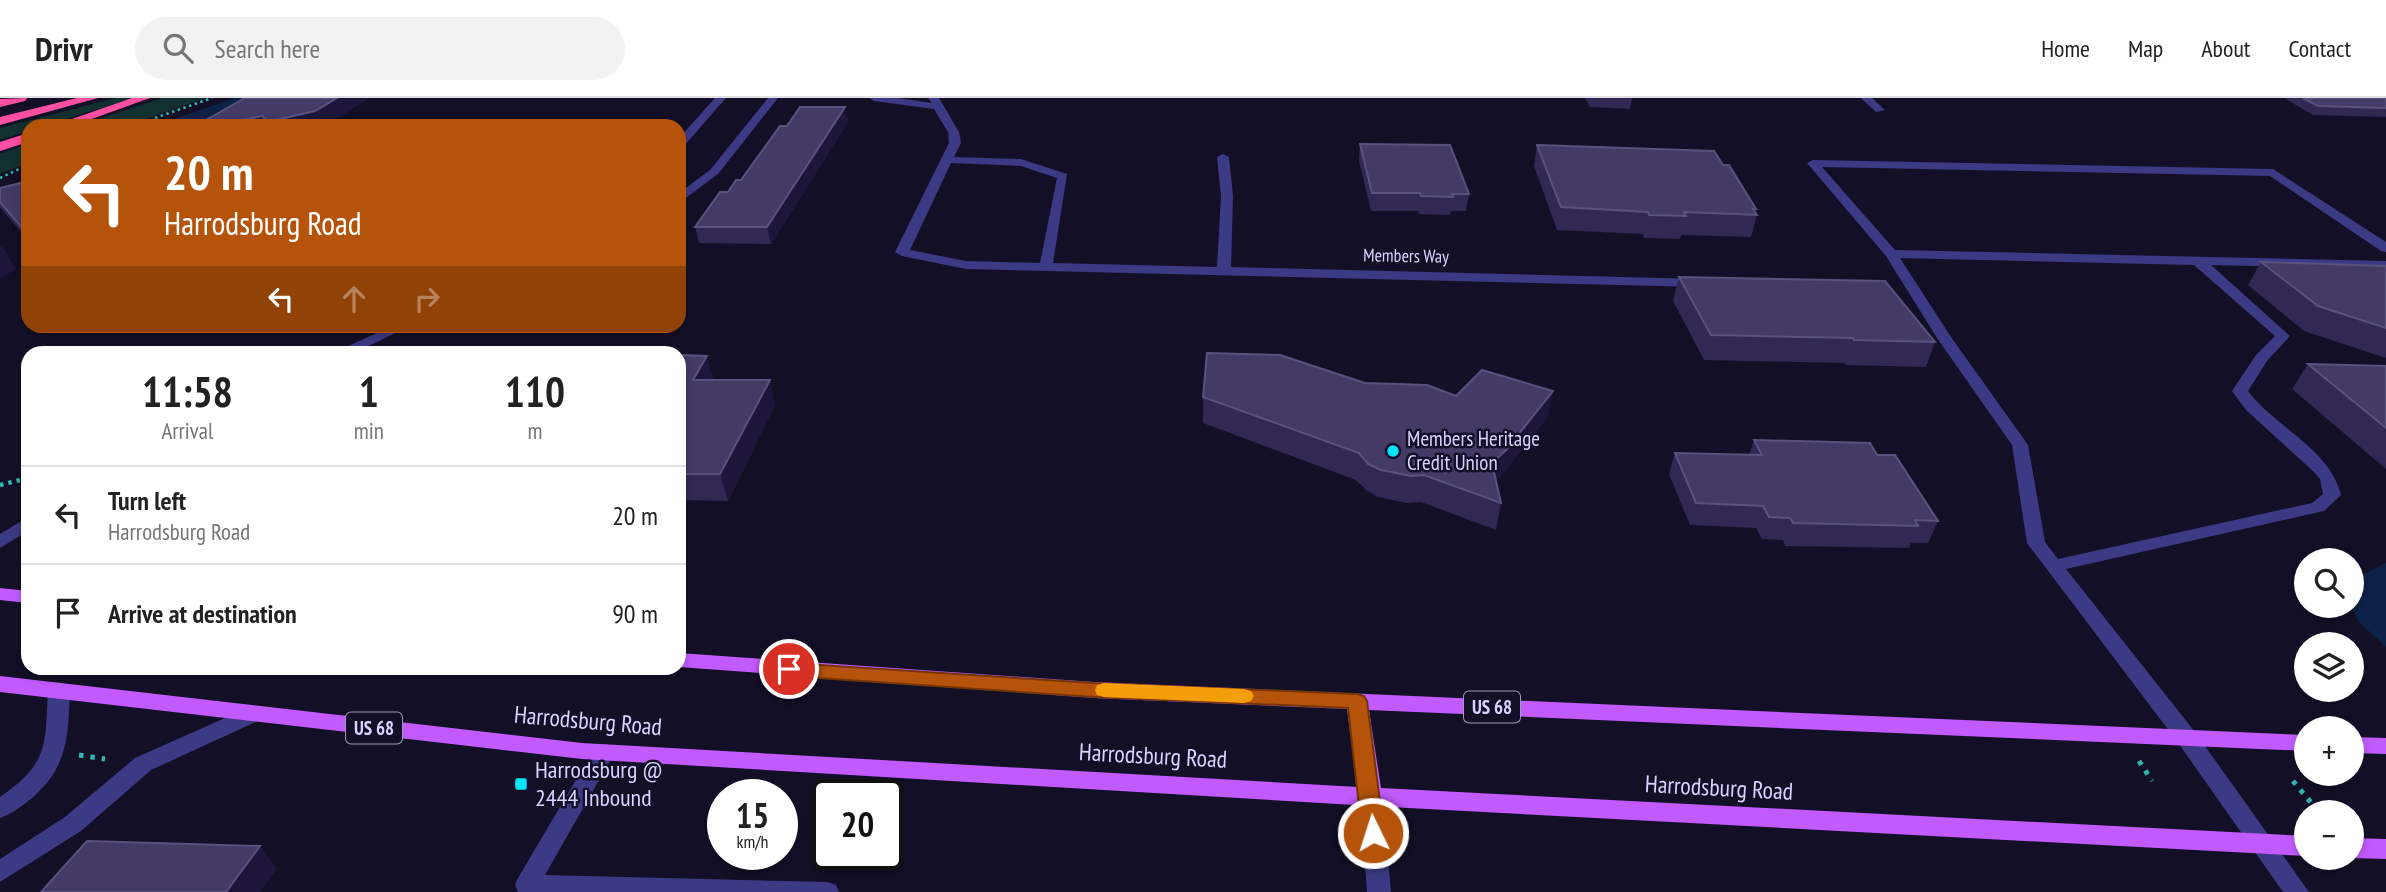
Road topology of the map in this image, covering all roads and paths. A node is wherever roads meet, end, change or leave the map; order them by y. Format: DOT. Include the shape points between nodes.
graph roads {
  1 [pos="21,98"];
  2 [pos="92,98"];
  3 [pos="145,98"];
  4 [pos="212,98"];
  5 [pos="721,98"];
  6 [pos="773,98"];
  7 [pos="874,98"];
  8 [pos="1866,98"];
  9 [pos="0,103"];
  10 [pos="936,103"];
  11 [pos="1880,110"];
  12 [pos="80,119"];
  13 [pos="152,119"];
  14 [pos="0,121"];
  15 [pos="686,137"];
  16 [pos="21,140"];
  17 [pos="0,147"];
  18 [pos="1223,157"];
  19 [pos="947,160"];
  20 [pos="21,169"];
  21 [pos="0,178"];
  22 [pos="686,194"];
  23 [pos="2386,248"];
  24 [pos="1891,254"];
  25 [pos="2197,261"];
  26 [pos="1046,265"];
  27 [pos="2386,265"];
  28 [pos="1224,271"];
  29 [pos="1714,284"];
  30 [pos="387,333"];
  31 [pos="357,346"];
  32 [pos="21,480"];
  33 [pos="0,485"];
  34 [pos="21,528"];
  35 [pos="0,542"];
  36 [pos="2053,566"];
  37 [pos="0,594"];
  38 [pos="21,596"];
  39 [pos="686,661"];
  40 [pos="0,684"];
  41 [pos="59,690"];
  42 [pos="1357,701"];
  43 [pos="253,714"];
  44 [pos="2187,738"];
  45 [pos="2294,742"];
  46 [pos="2364,745"];
  47 [pos="2386,746"];
  48 [pos="604,752"];
  49 [pos="2137,759"];
  50 [pos="2152,781"];
  51 [pos="2292,781"];
  52 [pos="1371,797"];
  53 [pos="2309,800"];
  54 [pos="0,809"];
  55 [pos="2262,845"];
  56 [pos="2294,846"];
  57 [pos="2364,848"];
  58 [pos="2386,849"];
  59 [pos="0,872"];
  60 [pos="827,892"];
  61 [pos="1379,892"];
  62 [pos="2297,892"];
  1 -- 9 [label="highway"];
  2 -- 14 [label="highway"];
  3 -- 12 [label="highway"];
  4 -- 13 [label="path"];
  5 -- 15 [label="street"];
  6 -- 22 [label="street" via="714,172"];
  7 -- 10 [label="street"];
  8 -- 11 [label="street"];
  10 -- 19 [label="street" via="955,133"];
  16 -- 17 [label="highway"];
  18 -- 28 [label="street" via="1227,197"];
  19 -- 26 [label="street" via="1044,165 1063,176"];
  19 -- 26 [label="street, Members Way" via="902,253 967,265"];
  20 -- 21 [label="path"];
  23 -- 24 [label="street" via="2273,173 1813,163"];
  24 -- 25 [label="street"];
  24 -- 36 [label="street" via="1904,287 2020,445 2035,543"];
  25 -- 27 [label="street"];
  25 -- 36 [label="street" via="2283,336 2261,358 2240,391 2320,468 2332,495 2318,507"];
  26 -- 28 [label="street, Members Way"];
  28 -- 29 [label="street, Members Way"];
  30 -- 31 [label="street"];
  32 -- 33 [label="path"];
  34 -- 35 [label="street"];
  36 -- 44 [label="street"];
  37 -- 38 [label="main road"];
  39 -- 42 [label="main road, US 68" via="1094,690"];
  40 -- 41 [label="main road, Harrodsburg Road / US 68"];
  41 -- 43 [label="main road, Harrodsburg Road / US 68"];
  41 -- 54 [label="street" via="55,752 49,770"];
  42 -- 44 [label="main road, US 68"];
  42 -- 52 [label="main road"];
  43 -- 48 [label="main road, Harrodsburg Road / US 68"];
  43 -- 59 [label="street" via="143,764 73,824"];
  44 -- 45 [label="main road, US 68"];
  44 -- 55 [label="street"];
  46 -- 47 [label="main road"];
  48 -- 52 [label="main road, Harrodsburg Road / US 68"];
  48 -- 60 [label="street" via="527,885"];
  49 -- 50 [label="path"];
  51 -- 53 [label="path"];
  52 -- 55 [label="main road, Harrodsburg Road / US 68"];
  52 -- 61 [label="street"];
  55 -- 56 [label="main road, Harrodsburg Road / US 68"];
  55 -- 62 [label="street"];
  57 -- 58 [label="main road"];
}
